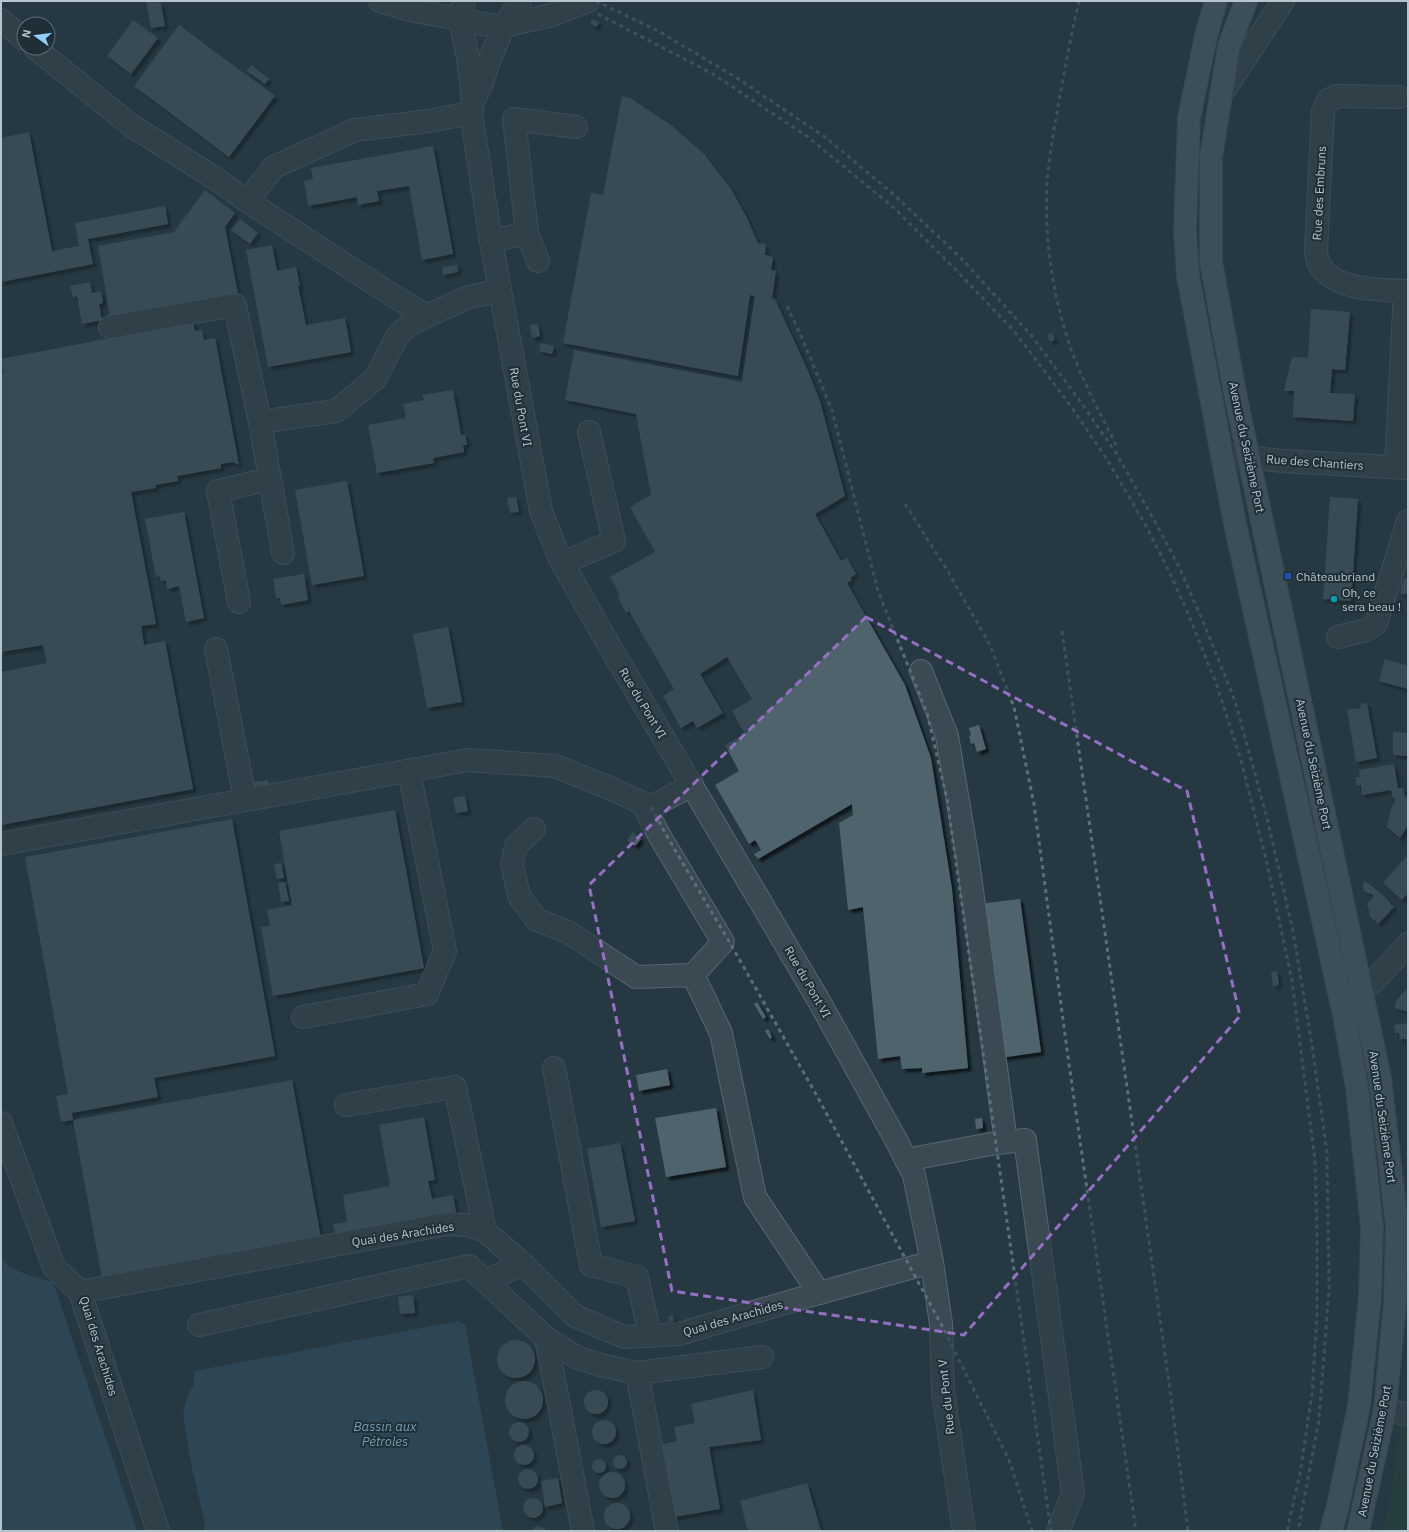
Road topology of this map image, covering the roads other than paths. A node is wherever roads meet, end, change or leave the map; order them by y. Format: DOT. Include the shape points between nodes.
graph roads {
  1 [pos="380,1"];
  2 [pos="438,1"];
  3 [pos="520,1"];
  4 [pos="588,1"];
  5 [pos="1216,1"];
  6 [pos="1246,1"];
  7 [pos="1283,1"];
  8 [pos="462,10"];
  9 [pos="1,20"];
  10 [pos="504,26"];
  11 [pos="16,32"];
  12 [pos="45,56"];
  13 [pos="1221,95"];
  14 [pos="1399,97"];
  15 [pos="472,107"];
  16 [pos="576,127"];
  17 [pos="247,201"];
  18 [pos="527,233"];
  19 [pos="491,241"];
  20 [pos="538,261"];
  21 [pos="500,290"];
  22 [pos="1407,291"];
  23 [pos="427,316"];
  24 [pos="110,327"];
  25 [pos="260,422"];
  26 [pos="589,432"];
  27 [pos="1222,455"];
  28 [pos="1248,457"];
  29 [pos="1402,467"];
  30 [pos="270,479"];
  31 [pos="1408,521"];
  32 [pos="283,553"];
  33 [pos="563,563"];
  34 [pos="239,602"];
  35 [pos="1338,637"];
  36 [pos="216,649"];
  37 [pos="921,671"];
  38 [pos="409,771"];
  39 [pos="692,785"];
  40 [pos="245,799"];
  41 [pos="642,803"];
  42 [pos="534,829"];
  43 [pos="1,844"];
  44 [pos="1408,944"];
  45 [pos="693,975"];
  46 [pos="1362,988"];
  47 [pos="303,1017"];
  48 [pos="554,1068"];
  49 [pos="346,1105"];
  50 [pos="1,1124"];
  51 [pos="1006,1142"];
  52 [pos="906,1160"];
  53 [pos="485,1231"];
  54 [pos="932,1262"];
  55 [pos="523,1264"];
  56 [pos="485,1281"];
  57 [pos="80,1292"];
  58 [pos="819,1293"];
  59 [pos="199,1325"];
  60 [pos="650,1336"];
  61 [pos="546,1338"];
  62 [pos="762,1357"];
  63 [pos="637,1372"];
  64 [pos="1385,1409"];
  65 [pos="1408,1415"];
  66 [pos="158,1531"];
  67 [pos="583,1531"];
  68 [pos="666,1531"];
  69 [pos="964,1531"];
  70 [pos="1058,1531"];
  71 [pos="1331,1531"];
  72 [pos="1358,1531"];
  1 -- 8 [label="street" via="414,11"];
  2 -- 8 [label="street"];
  3 -- 10 [label="street"];
  4 -- 10 [label="street" via="552,15"];
  5 -- 27 [label="main road, Avenue du Seizième Port" via="1189,118 1185,231 1188,276"];
  6 -- 13 [label="main road, Avenue du Seizième Port" via="1229,46"];
  7 -- 13 [label="street"];
  8 -- 10 [label="street" via="482,24"];
  8 -- 15 [label="street, Rue du Pont VI"];
  9 -- 11 [label="street"];
  10 -- 15 [label="street"];
  12 -- 17 [label="street" via="132,126"];
  13 -- 28 [label="main road, Avenue du Seizième Port" via="1211,156 1211,262"];
  14 -- 22 [label="street, Rue des Embruns" via="1337,96 1328,100 1323,112 1316,252 1319,264 1344,284 1369,289"];
  15 -- 17 [label="street" via="429,121 355,130 274,167"];
  15 -- 19 [label="street, Rue du Pont VI"];
  16 -- 18 [label="street" via="514,119"];
  17 -- 23 [label="street"];
  18 -- 19 [label="street"];
  18 -- 20 [label="street"];
  19 -- 21 [label="street, Rue du Pont VI"];
  21 -- 23 [label="street" via="466,298"];
  21 -- 33 [label="street, Rue du Pont VI" via="540,511"];
  22 -- 29 [label="street, Rue des Embruns"];
  23 -- 25 [label="street" via="398,335 375,379 336,411"];
  24 -- 25 [label="street" via="235,306"];
  25 -- 30 [label="street"];
  26 -- 33 [label="street" via="614,542"];
  27 -- 28 [label="street, Rue des Chantiers"];
  27 -- 71 [label="main road, Avenue du Seizième Port" via="1344,1015 1357,1088 1372,1227 1370,1297 1360,1406"];
  28 -- 29 [label="street, Rue des Chantiers"];
  28 -- 46 [label="main road, Avenue du Seizième Port"];
  30 -- 32 [label="street"];
  30 -- 34 [label="street" via="218,491"];
  31 -- 35 [label="street" via="1376,624 1366,630"];
  33 -- 39 [label="street, Rue du Pont VI"];
  36 -- 40 [label="street"];
  37 -- 51 [label="street" via="947,736 968,861"];
  38 -- 40 [label="street"];
  38 -- 41 [label="street" via="468,760 555,766"];
  38 -- 47 [label="street" via="445,951 427,994"];
  39 -- 41 [label="street" via="651,806"];
  39 -- 52 [label="street, Rue du Pont VI" via="819,1002"];
  40 -- 43 [label="street"];
  41 -- 45 [label="street" via="723,942"];
  42 -- 45 [label="street" via="516,846 512,864 519,896 537,920 568,932 636,977"];
  44 -- 46 [label="street" via="1374,981"];
  45 -- 58 [label="street" via="721,1033 755,1197"];
  46 -- 64 [label="main road, Avenue du Seizième Port" via="1380,1078 1397,1225 1396,1303"];
  48 -- 60 [label="street" via="591,1265 637,1277"];
  49 -- 53 [label="street" via="455,1087"];
  50 -- 57 [label="street" via="54,1267"];
  51 -- 52 [label="street"];
  51 -- 70 [label="street" via="1025,1140 1073,1493"];
  52 -- 54 [label="street, Rue du Pont VI" via="914,1175"];
  53 -- 55 [label="street, Quai des Arachides"];
  53 -- 57 [label="street, Quai des Arachides" via="468,1225 447,1224"];
  54 -- 58 [label="street, Quai des Arachides"];
  54 -- 69 [label="street, Rue du Pont V" via="941,1324 943,1392"];
  55 -- 56 [label="street"];
  55 -- 60 [label="street, Quai des Arachides" via="575,1316 624,1337"];
  56 -- 59 [label="street" via="469,1266"];
  56 -- 61 [label="street"];
  57 -- 66 [label="street, Quai des Arachides"];
  58 -- 60 [label="street, Quai des Arachides" via="679,1334"];
  61 -- 63 [label="street" via="578,1358"];
  61 -- 67 [label="street"];
  62 -- 63 [label="street"];
  63 -- 68 [label="street"];
  64 -- 65 [label="street"];
  64 -- 72 [label="main road, Avenue du Seizième Port"];
}
